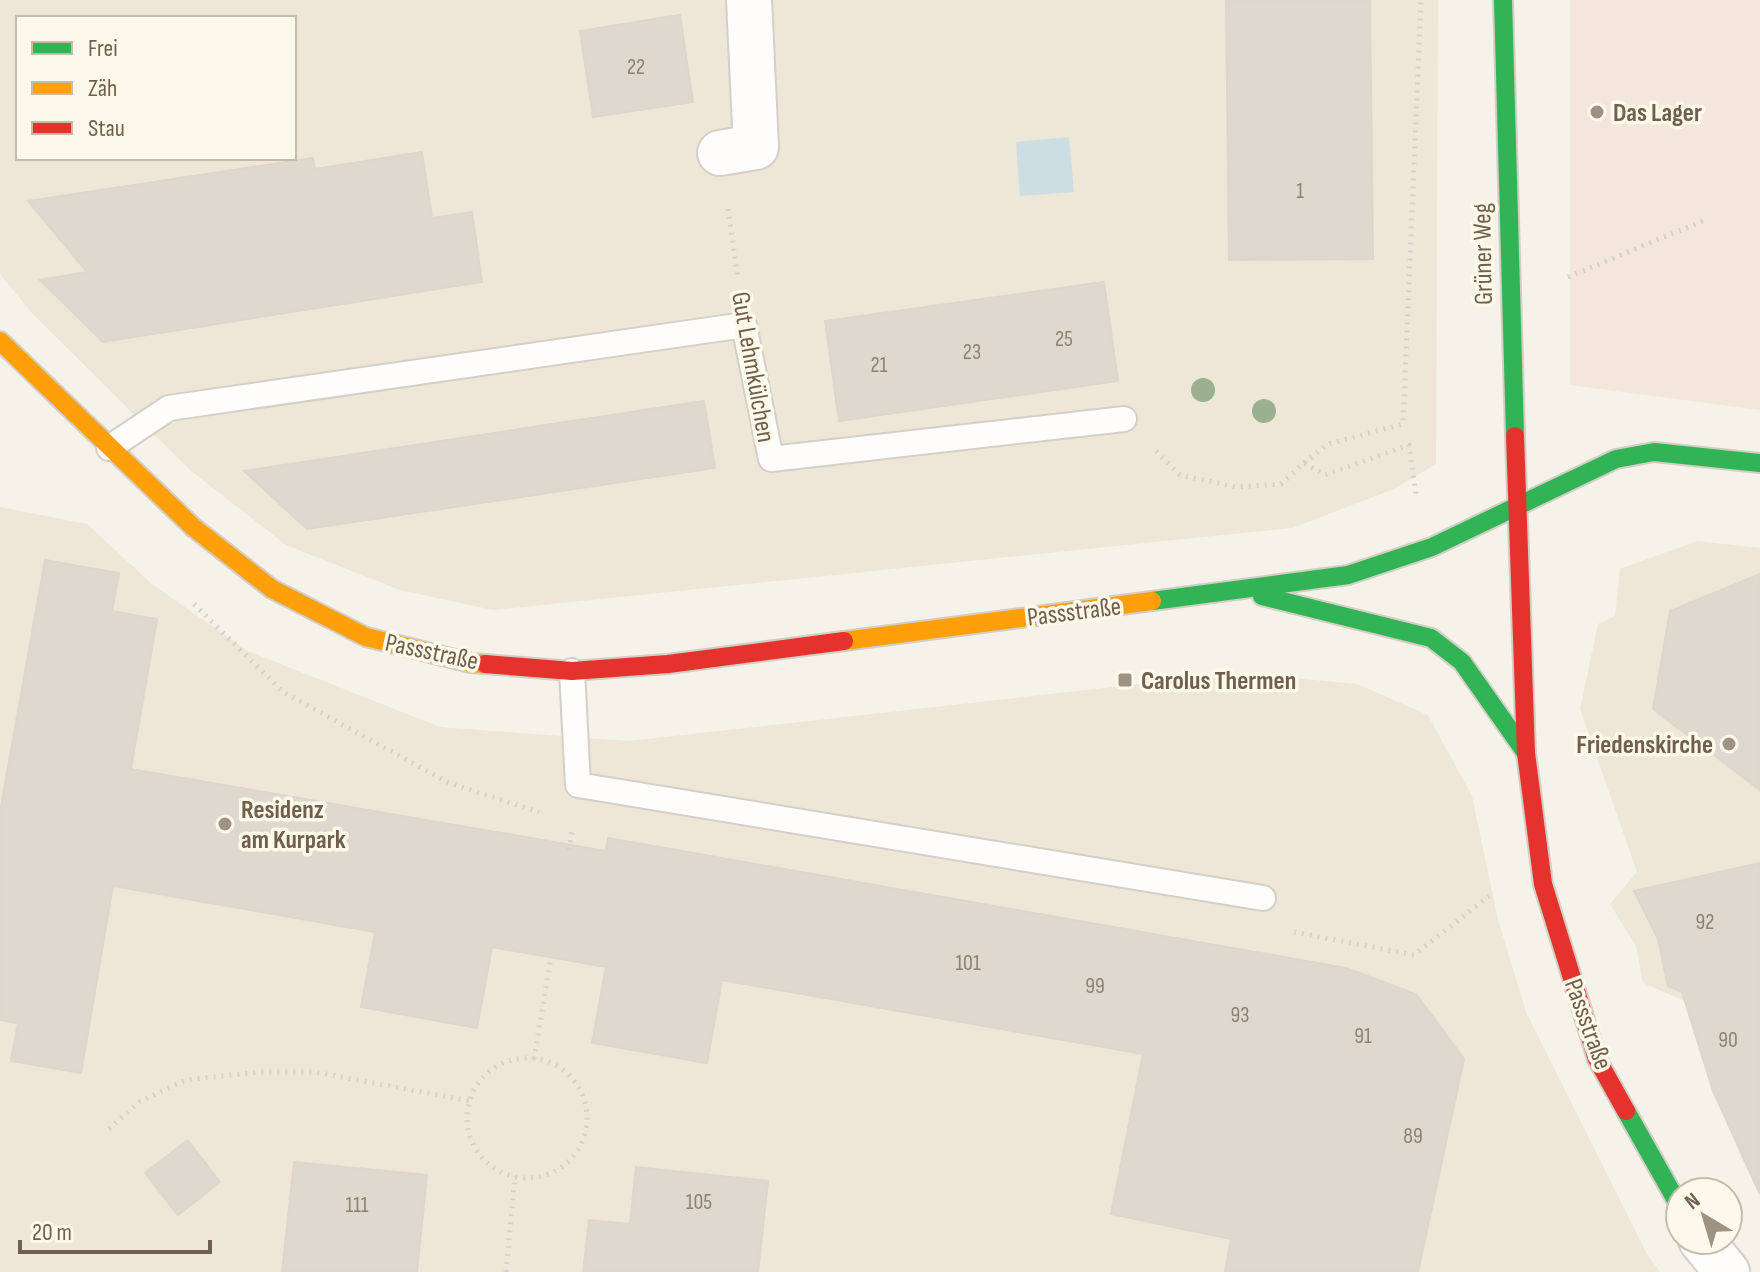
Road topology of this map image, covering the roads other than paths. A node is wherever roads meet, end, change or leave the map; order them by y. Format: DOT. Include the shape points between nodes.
graph roads {
  1 [pos="749,0"];
  2 [pos="1503,0"];
  3 [pos="720,153"];
  4 [pos="1,345"];
  5 [pos="1124,419"];
  6 [pos="109,448"];
  7 [pos="1760,463"];
  8 [pos="1515,507"];
  9 [pos="1240,591"];
  10 [pos="572,671"];
  11 [pos="1526,753"];
  12 [pos="1263,898"];
  13 [pos="1664,1178"];
  14 [pos="1714,1256"];
  15 [pos="1727,1272"];
  1 -- 3 [label="street" via="756,147"];
  2 -- 8 [label="street, Grüner Weg"];
  4 -- 6 [label="street, Passstraße"];
  5 -- 6 [label="lane, Gut Lehmkülchen" via="771,459 744,325 169,408"];
  6 -- 10 [label="street, Passstraße" via="193,527 272,589 366,637 471,663"];
  7 -- 8 [label="street" via="1654,452 1616,459"];
  8 -- 9 [label="street, Passstraße" via="1432,547 1348,575"];
  8 -- 11 [label="street, Passstraße"];
  9 -- 10 [label="street, Passstraße" via="668,664"];
  9 -- 11 [label="street" via="1431,638 1462,662"];
  10 -- 12 [label="lane" via="578,785"];
  11 -- 13 [label="street, Passstraße" via="1543,884 1597,1059"];
  14 -- 15 [label="street"];
}
